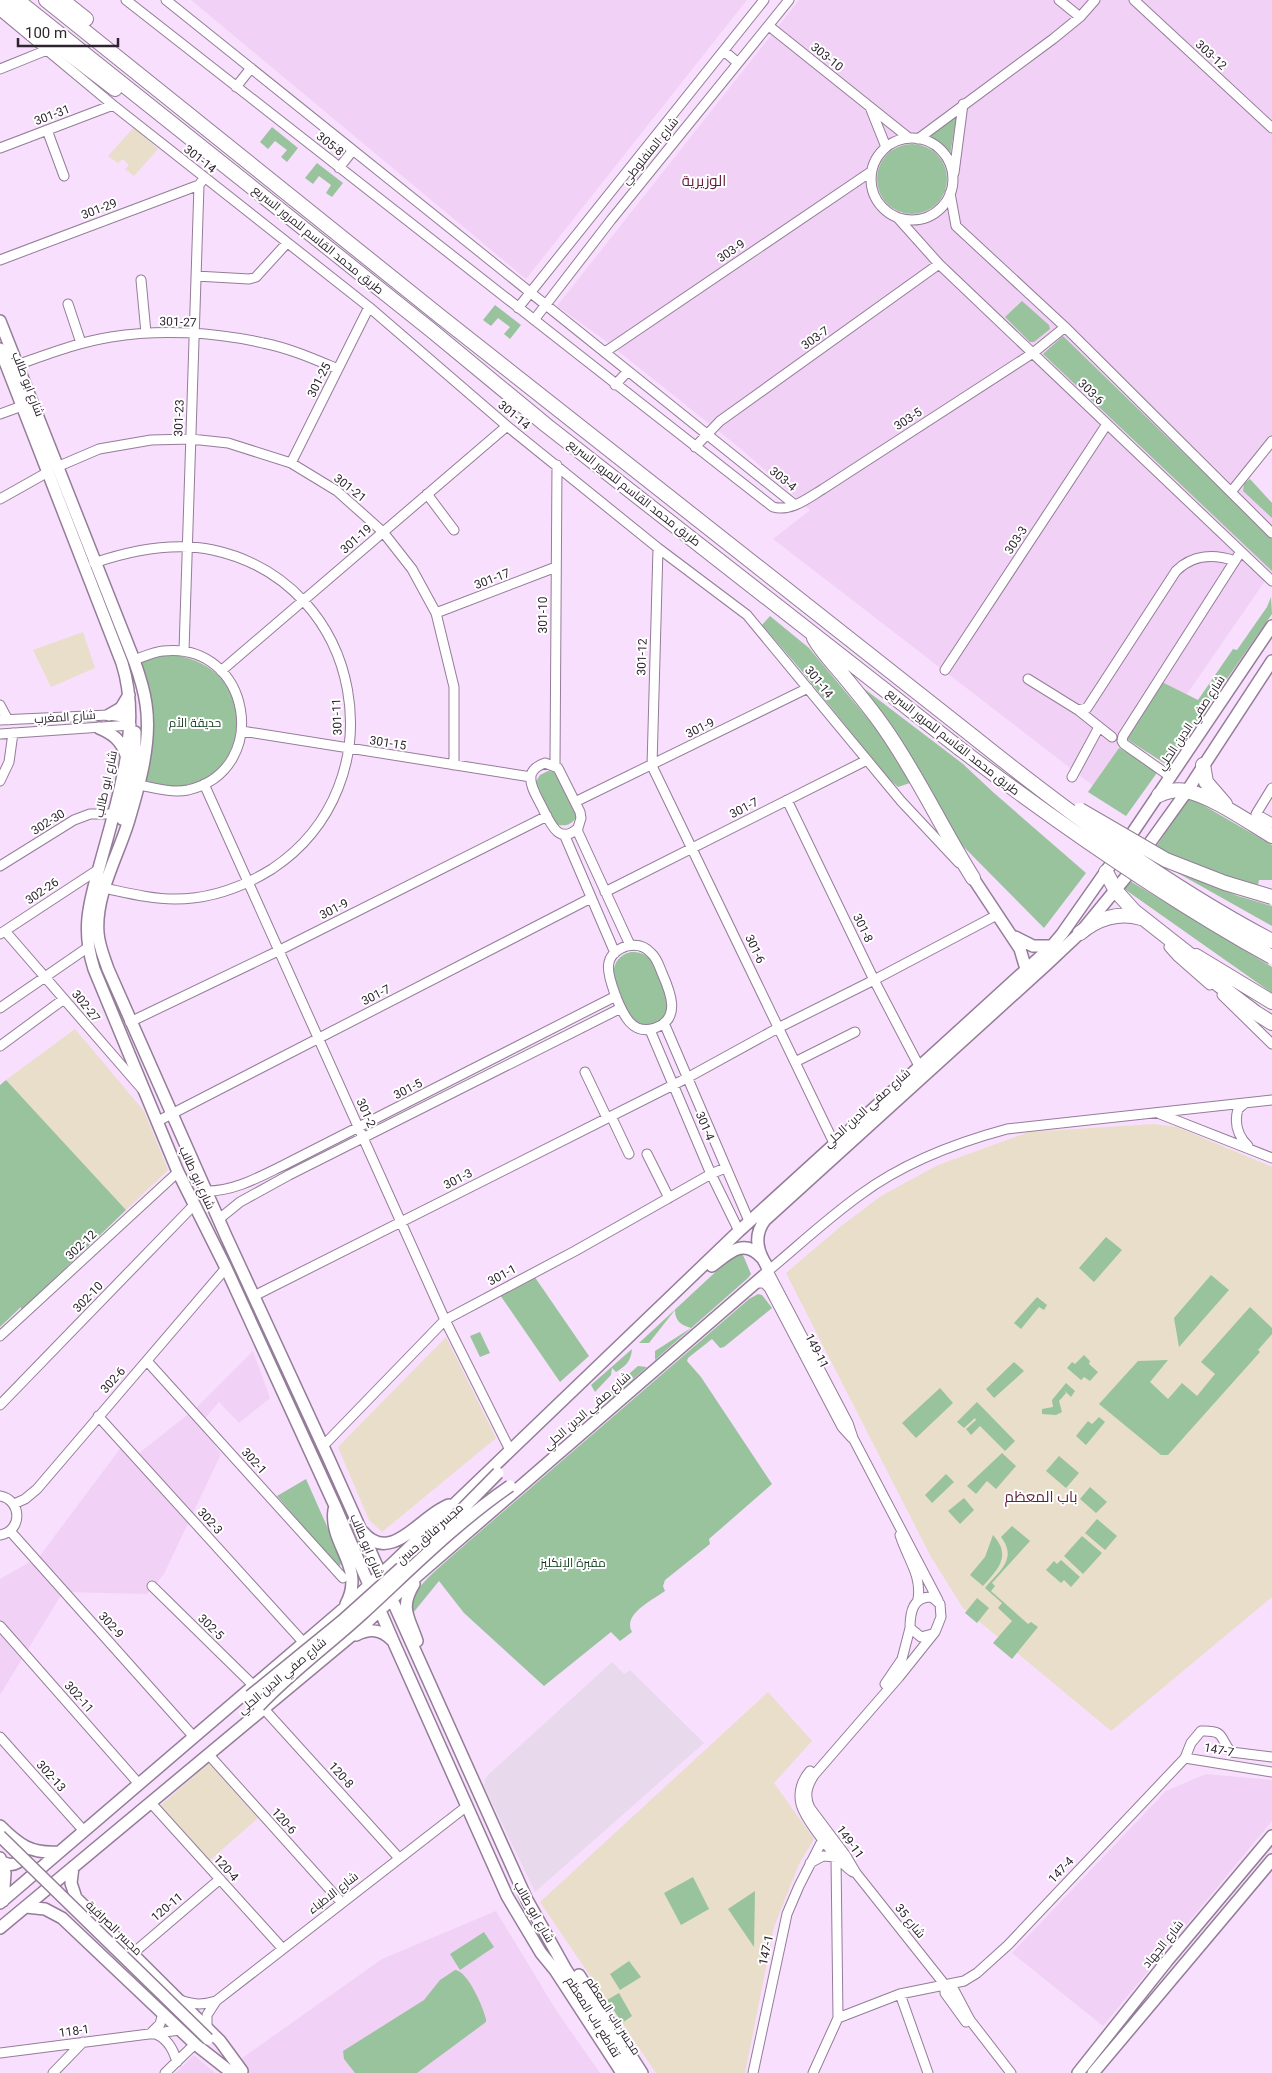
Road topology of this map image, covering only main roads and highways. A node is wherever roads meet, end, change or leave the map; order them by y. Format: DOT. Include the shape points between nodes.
graph roads {
  1 [pos="17,0"];
  2 [pos="46,0"];
  3 [pos="62,0"];
  4 [pos="0,1"];
  5 [pos="186,110"];
  6 [pos="168,121"];
  7 [pos="0,321"];
  8 [pos="0,349"];
  9 [pos="52,469"];
  10 [pos="1272,626"];
  11 [pos="808,629"];
  12 [pos="1272,661"];
  13 [pos="129,695"];
  14 [pos="146,705"];
  15 [pos="1217,710"];
  16 [pos="109,715"];
  17 [pos="1233,721"];
  18 [pos="132,723"];
  19 [pos="99,728"];
  20 [pos="126,756"];
  21 [pos="1203,765"];
  22 [pos="1023,776"];
  23 [pos="1187,791"];
  24 [pos="1159,794"];
  25 [pos="1241,817"];
  26 [pos="1131,835"];
  27 [pos="1272,836"];
  28 [pos="120,844"];
  29 [pos="1149,844"];
  30 [pos="1108,869"];
  31 [pos="1126,877"];
  32 [pos="973,878"];
  33 [pos="1116,891"];
  34 [pos="1272,897"];
  35 [pos="1145,919"];
  36 [pos="1080,933"];
  37 [pos="1012,935"];
  38 [pos="1272,941"];
  39 [pos="1051,947"];
  40 [pos="1190,955"];
  41 [pos="1272,957"];
  42 [pos="1026,969"];
  43 [pos="1272,1002"];
  44 [pos="1272,1023"];
  45 [pos="178,1172"];
  46 [pos="226,1236"];
  47 [pos="238,1262"];
  48 [pos="226,1268"];
  49 [pos="767,1268"];
  50 [pos="696,1274"];
  51 [pos="546,1417"];
  52 [pos="572,1443"];
  53 [pos="455,1503"];
  54 [pos="335,1506"];
  55 [pos="359,1527"];
  56 [pos="394,1562"];
  57 [pos="421,1572"];
  58 [pos="380,1575"];
  59 [pos="409,1583"];
  60 [pos="369,1585"];
  61 [pos="391,1600"];
  62 [pos="344,1608"];
  63 [pos="380,1611"];
  64 [pos="364,1625"];
  65 [pos="344,1642"];
  66 [pos="394,1643"];
  67 [pos="422,1667"];
  68 [pos="252,1691"];
  69 [pos="262,1708"];
  70 [pos="0,1826"];
  71 [pos="0,1836"];
  72 [pos="498,1836"];
  73 [pos="1272,1836"];
  74 [pos="483,1843"];
  75 [pos="0,1844"];
  76 [pos="22,1846"];
  77 [pos="59,1852"];
  78 [pos="1,1860"];
  79 [pos="1272,1860"];
  80 [pos="73,1867"];
  81 [pos="76,1898"];
  82 [pos="2,1902"];
  83 [pos="26,1907"];
  84 [pos="56,1914"];
  85 [pos="0,1928"];
  86 [pos="553,1945"];
  87 [pos="541,1953"];
  88 [pos="566,1977"];
  89 [pos="203,2039"];
  90 [pos="236,2073"];
  91 [pos="613,2073"];
  92 [pos="622,2073"];
  93 [pos="633,2073"];
  94 [pos="642,2073"];
  95 [pos="1078,2073"];
  96 [pos="1093,2073"];
  1 -- 6 [label="highway, طريق محمد القاسم للمرور السريع"];
  2 -- 5 [label="highway, طريق محمد القاسم للمرور السريع"];
  3 -- 5 [label="highway" via="151,71"];
  4 -- 6 [label="highway" via="97,76 148,112"];
  5 -- 22 [label="highway, طريق محمد القاسم للمرور السريع, bridge" via="441,317"];
  6 -- 11 [label="highway, طريق محمد القاسم للمرور السريع" via="546,425"];
  7 -- 9 [label="main road, شارع ابو طالب"];
  8 -- 9 [label="main road, شارع ابو طالب"];
  9 -- 13 [label="main road, شارع ابو طالب" via="122,663"];
  9 -- 14 [label="main road, شارع ابو طالب" via="134,660"];
  10 -- 15 [label="main road, شارع صفي الدين الحلي"];
  11 -- 32 [label="highway" via="821,650 885,728"];
  11 -- 41 [label="highway, طريق محمد القاسم للمرور السريع, bridge" via="959,748 1084,840 1184,906"];
  12 -- 17 [label="main road"];
  13 -- 16 [label="main road" via="121,708"];
  13 -- 18 [label="main road, شارع ابو طالب"];
  14 -- 18 [label="main road" via="143,716"];
  14 -- 28 [label="main road, شارع ابو طالب" via="145,756"];
  15 -- 17 [label="main road"];
  15 -- 24 [label="main road, شارع صفي الدين الحلي"];
  17 -- 21 [label="main road"];
  18 -- 20 [label="main road, شارع ابو طالب"];
  18 -- 28 [label="main road" via="135,749"];
  19 -- 20 [label="main road" via="115,737"];
  20 -- 45 [label="main road, شارع ابو طالب" via="88,916 87,948"];
  21 -- 23 [label="main road"];
  21 -- 25 [label="highway" via="1206,782 1212,791"];
  22 -- 34 [label="highway, bridge" via="1166,860"];
  22 -- 38 [label="highway, طريق محمد القاسم للمرور السريع, bridge" via="1090,827 1194,896"];
  23 -- 24 [label="highway"];
  23 -- 25 [label="highway"];
  23 -- 29 [label="main road"];
  24 -- 26 [label="main road, شارع صفي الدين الحلي"];
  25 -- 27 [label="highway"];
  28 -- 46 [label="main road, شارع ابو طالب" via="104,888 99,915 100,948"];
  30 -- 33 [label="highway"];
  30 -- 39 [label="main road, شارع صفي الدين الحلي"];
  31 -- 33 [label="main road, شارع صفي الدين الحلي"];
  32 -- 37 [label="main road"];
  33 -- 35 [label="highway"];
  33 -- 36 [label="main road, شارع صفي الدين الحلي"];
  35 -- 36 [label="highway" via="1111,916"];
  35 -- 40 [label="highway"];
  36 -- 39 [label="main road"];
  36 -- 49 [label="main road, شارع صفي الدين الحلي" via="770,1214 758,1235 758,1246"];
  37 -- 39 [label="main road" via="1024,944"];
  37 -- 42 [label="main road" via="1024,956"];
  39 -- 42 [label="main road, شارع صفي الدين الحلي"];
  40 -- 43 [label="highway"];
  40 -- 44 [label="highway" via="1219,985"];
  42 -- 50 [label="main road, شارع صفي الدين الحلي" via="738,1231"];
  45 -- 46 [label="main road" via="191,1175 210,1214"];
  45 -- 48 [label="main road, شارع ابو طالب"];
  46 -- 47 [label="main road, شارع ابو طالب"];
  47 -- 48 [label="main road"];
  47 -- 55 [label="main road, شارع ابو طالب"];
  48 -- 54 [label="main road, شارع ابو طالب"];
  49 -- 50 [label="main road" via="751,1249 740,1248"];
  49 -- 52 [label="main road, شارع صفي الدين الحلي" via="756,1283"];
  50 -- 51 [label="main road, شارع صفي الدين الحلي"];
  51 -- 53 [label="main road, شارع صفي الدين الحلي"];
  51 -- 68 [label="main road, مجسر فائق حسن, bridge" via="498,1473 440,1532 342,1621"];
  52 -- 57 [label="main road, شارع صفي الدين الحلي"];
  52 -- 69 [label="main road, مجسر فائق حسن, bridge" via="510,1486 446,1538 285,1680"];
  53 -- 55 [label="main road" via="436,1511 392,1543 375,1542"];
  53 -- 56 [label="main road, شارع صفي الدين الحلي"];
  54 -- 60 [label="main road, شارع ابو طالب"];
  54 -- 62 [label="main road" via="334,1525 353,1578"];
  55 -- 58 [label="main road, شارع ابو طالب"];
  56 -- 58 [label="main road, شارع صفي الدين الحلي"];
  56 -- 59 [label="main road" via="391,1568 394,1578 402,1584"];
  57 -- 59 [label="main road, شارع صفي الدين الحلي"];
  57 -- 67 [label="main road" via="405,1602 420,1649"];
  58 -- 60 [label="main road, شارع صفي الدين الحلي"];
  58 -- 61 [label="main road, شارع ابو طالب"];
  59 -- 61 [label="main road, شارع صفي الدين الحلي"];
  60 -- 62 [label="main road, شارع صفي الدين الحلي"];
  60 -- 63 [label="main road, شارع ابو طالب"];
  61 -- 63 [label="main road, شارع صفي الدين الحلي"];
  61 -- 67 [label="main road, شارع ابو طالب"];
  62 -- 64 [label="main road" via="355,1604 364,1609 367,1618"];
  62 -- 68 [label="main road, شارع صفي الدين الحلي"];
  63 -- 64 [label="main road, شارع صفي الدين الحلي"];
  63 -- 66 [label="main road, شارع ابو طالب"];
  64 -- 65 [label="main road, شارع صفي الدين الحلي"];
  65 -- 66 [label="main road" via="364,1631 375,1630"];
  65 -- 69 [label="main road, شارع صفي الدين الحلي"];
  66 -- 74 [label="main road, شارع ابو طالب"];
  67 -- 72 [label="main road, شارع ابو طالب"];
  68 -- 77 [label="main road, مجسر فائق حسن"];
  69 -- 80 [label="main road, مجسر فائق حسن" via="209,1756"];
  70 -- 76 [label="main road"];
  71 -- 89 [label="main road, مجسر الصرافية, bridge"];
  72 -- 74 [label="main road"];
  72 -- 86 [label="main road, شارع ابو طالب" via="527,1900"];
  73 -- 95 [label="main road, شارع الجهاد"];
  74 -- 87 [label="main road, شارع ابو طالب" via="506,1896"];
  75 -- 89 [label="main road, مجسر الصرافية"];
  76 -- 77 [label="main road" via="40,1852"];
  76 -- 78 [label="main road" via="20,1861 11,1865"];
  77 -- 82 [label="main road"];
  78 -- 82 [label="main road" via="5,1873"];
  79 -- 96 [label="main road"];
  80 -- 81 [label="main road" via="71,1882"];
  80 -- 83 [label="main road"];
  81 -- 84 [label="main road" via="66,1896 60,1899"];
  81 -- 89 [label="main road" via="178,2000"];
  83 -- 84 [label="main road"];
  83 -- 85 [label="main road"];
  84 -- 89 [label="main road" via="180,2030"];
  86 -- 88 [label="main road, شارع ابو طالب"];
  86 -- 94 [label="main road, شارع ابو طالب" via="577,1972"];
  87 -- 88 [label="main road, شارع ابو طالب"];
  87 -- 91 [label="main road, تقاطع باب المعظم" via="551,1975"];
  88 -- 92 [label="main road, مجسر باب المعظم"];
  88 -- 93 [label="main road, مجسر باب المعظم"];
  89 -- 90 [label="main road"];
}
